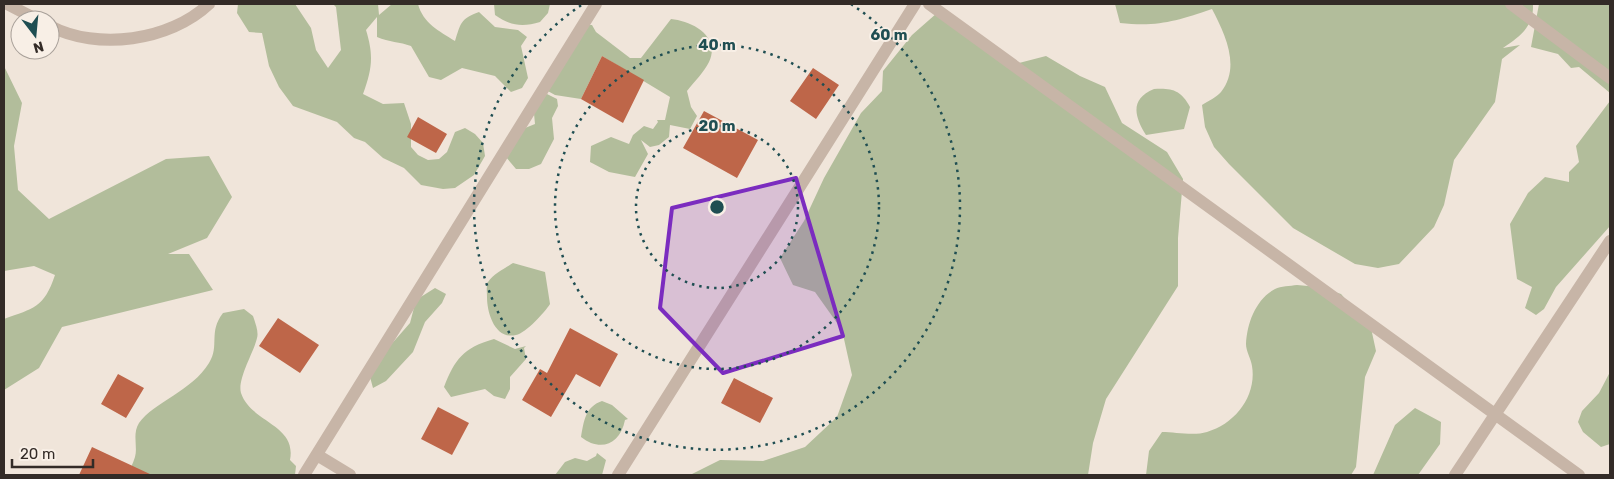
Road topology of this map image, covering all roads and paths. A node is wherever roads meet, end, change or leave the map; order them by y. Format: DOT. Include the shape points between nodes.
graph roads {
  1 [pos="7,4"];
  2 [pos="208,4"];
  3 [pos="596,4"];
  4 [pos="915,4"];
  5 [pos="929,4"];
  6 [pos="1511,4"];
  7 [pos="19,10"];
  8 [pos="60,30"];
  9 [pos="1610,78"];
  10 [pos="1610,241"];
  11 [pos="1495,414"];
  12 [pos="317,455"];
  13 [pos="304,475"];
  14 [pos="350,475"];
  15 [pos="618,475"];
  16 [pos="1455,475"];
  17 [pos="1580,475"];
  1 -- 7 [label="street"];
  2 -- 8 [label="street" via="182,23 146,36 84,38"];
  3 -- 12 [label="street"];
  4 -- 15 [label="street"];
  5 -- 11 [label="street"];
  6 -- 9 [label="street"];
  10 -- 11 [label="street"];
  11 -- 16 [label="street"];
  11 -- 17 [label="street"];
  12 -- 13 [label="street"];
  12 -- 14 [label="street"];
}
